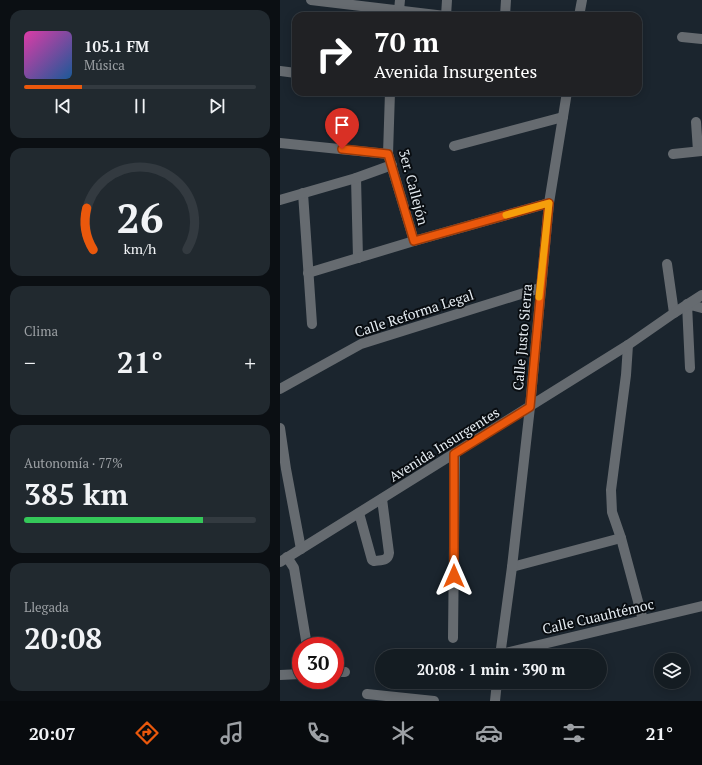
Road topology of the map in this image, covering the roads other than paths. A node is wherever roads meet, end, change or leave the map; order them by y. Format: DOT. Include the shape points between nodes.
graph roads {
  1 [pos="311,0"];
  2 [pos="447,0"];
  3 [pos="506,0"];
  4 [pos="582,0"];
  5 [pos="394,9"];
  6 [pos="416,12"];
  7 [pos="446,12"];
  8 [pos="505,12"];
  9 [pos="580,12"];
  10 [pos="682,37"];
  11 [pos="702,39"];
  12 [pos="280,71"];
  13 [pos="292,72"];
  14 [pos="390,96"];
  15 [pos="566,96"];
  16 [pos="563,117"];
  17 [pos="696,122"];
  18 [pos="280,143"];
  19 [pos="454,146"];
  20 [pos="700,151"];
  21 [pos="388,154"];
  22 [pos="673,154"];
  23 [pos="392,165"];
  24 [pos="356,178"];
  25 [pos="303,193"];
  26 [pos="280,200"];
  27 [pos="549,203"];
  28 [pos="414,241"];
  29 [pos="358,258"];
  30 [pos="667,264"];
  31 [pos="308,273"];
  32 [pos="540,288"];
  33 [pos="702,295"];
  34 [pos="687,304"];
  35 [pos="702,308"];
  36 [pos="674,313"];
  37 [pos="312,324"];
  38 [pos="628,345"];
  39 [pos="690,368"];
  40 [pos="280,389"];
  41 [pos="530,407"];
  42 [pos="280,428"];
  43 [pos="454,454"];
  44 [pos="283,471"];
  45 [pos="382,499"];
  46 [pos="359,513"];
  47 [pos="621,538"];
  48 [pos="301,549"];
  49 [pos="284,560"];
  50 [pos="512,567"];
  51 [pos="702,606"];
  52 [pos="643,620"];
  53 [pos="306,637"];
  54 [pos="453,638"];
  55 [pos="502,649"];
  56 [pos="525,649"];
  57 [pos="292,674"];
  58 [pos="280,675"];
  59 [pos="496,689"];
  60 [pos="367,694"];
  61 [pos="434,701"];
  62 [pos="495,701"];
  1 -- 5 [label="street"];
  2 -- 7 [label="street"];
  3 -- 8 [label="street"];
  4 -- 9 [label="street"];
  5 -- 6 [label="street"];
  10 -- 11 [label="street"];
  12 -- 13 [label="street"];
  14 -- 21 [label="street, 3er. Callejón"];
  15 -- 16 [label="street, Calle Justo Sierra"];
  16 -- 19 [label="street"];
  16 -- 27 [label="street, Calle Justo Sierra"];
  17 -- 20 [label="street"];
  18 -- 21 [label="street"];
  20 -- 22 [label="street"];
  21 -- 23 [label="street, 3er. Callejón"];
  23 -- 24 [label="street"];
  23 -- 28 [label="street, 3er. Callejón"];
  24 -- 25 [label="street"];
  24 -- 29 [label="street"];
  25 -- 26 [label="street"];
  25 -- 31 [label="street"];
  27 -- 28 [label="street"];
  27 -- 32 [label="street, Calle Justo Sierra"];
  28 -- 29 [label="street"];
  29 -- 31 [label="street"];
  30 -- 36 [label="street"];
  31 -- 37 [label="street"];
  32 -- 40 [label="street, Calle Reforma Legal" via="361,344"];
  32 -- 41 [label="street, Calle Justo Sierra"];
  33 -- 34 [label="street, Avenida Insurgentes"];
  34 -- 35 [label="street"];
  34 -- 36 [label="street, Avenida Insurgentes"];
  34 -- 39 [label="street"];
  36 -- 38 [label="street, Avenida Insurgentes"];
  38 -- 41 [label="street, Avenida Insurgentes"];
  38 -- 47 [label="street" via="611,490 612,512"];
  41 -- 43 [label="street, Avenida Insurgentes"];
  41 -- 50 [label="street, Calle Justo Sierra"];
  42 -- 44 [label="street"];
  43 -- 45 [label="street, Avenida Insurgentes"];
  43 -- 54 [label="street"];
  44 -- 48 [label="street"];
  45 -- 46 [label="street, Avenida Insurgentes"];
  45 -- 46 [label="street" via="389,553 386,559 372,560"];
  46 -- 48 [label="street, Avenida Insurgentes"];
  47 -- 50 [label="street"];
  47 -- 52 [label="street"];
  48 -- 49 [label="street, Avenida Insurgentes"];
  49 -- 53 [label="street" via="294,568"];
  50 -- 55 [label="street, Calle Justo Sierra"];
  51 -- 52 [label="street, Calle Cuauhtémoc"];
  52 -- 56 [label="street, Calle Cuauhtémoc"];
  57 -- 58 [label="street"];
  59 -- 62 [label="street"];
  60 -- 61 [label="street"];
}
